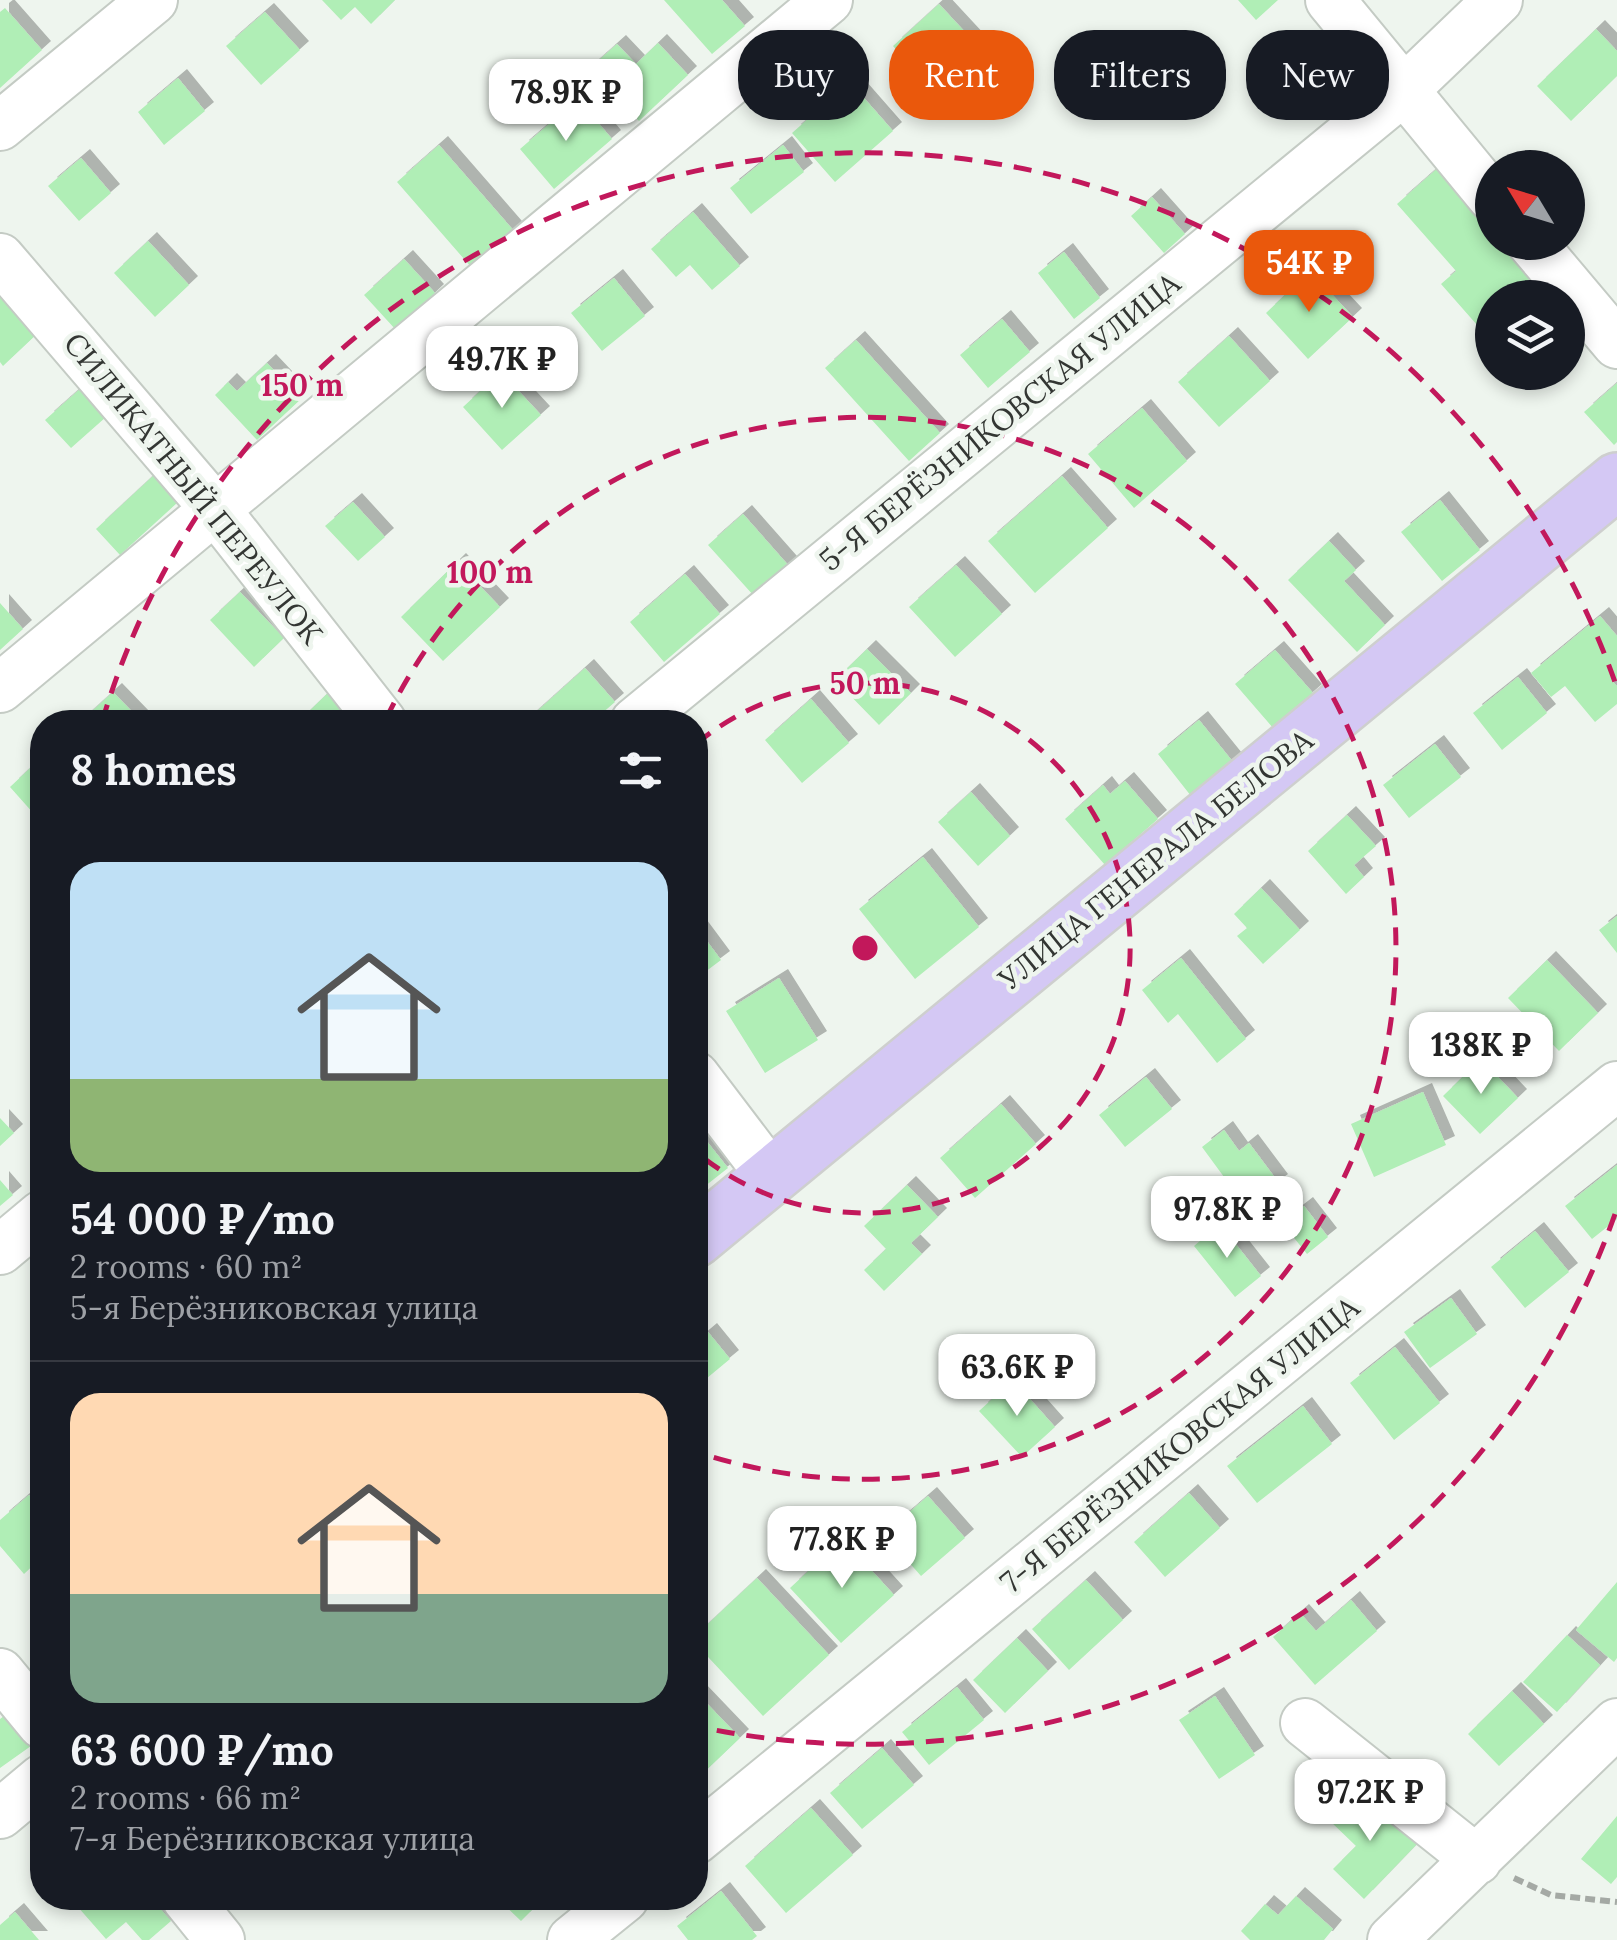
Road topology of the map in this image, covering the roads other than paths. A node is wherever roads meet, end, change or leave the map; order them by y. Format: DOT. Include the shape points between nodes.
graph roads {
  1 [pos="152,0"];
  2 [pos="828,0"];
  3 [pos="1330,0"];
  4 [pos="1498,0"];
  5 [pos="1403,91"];
  6 [pos="0,126"];
  7 [pos="1475,177"];
  8 [pos="0,258"];
  9 [pos="1546,260"];
  10 [pos="1617,344"];
  11 [pos="1617,481"];
  12 [pos="215,509"];
  13 [pos="0,688"];
  14 [pos="373,710"];
  15 [pos="649,710"];
  16 [pos="1617,1086"];
  17 [pos="708,1093"];
  18 [pos="771,1176"];
  19 [pos="30,1225"];
  20 [pos="708,1228"];
  21 [pos="0,1250"];
  22 [pos="0,1673"];
  23 [pos="30,1709"];
  24 [pos="1617,1723"];
  25 [pos="1305,1724"];
  26 [pos="30,1789"];
  27 [pos="0,1814"];
  28 [pos="708,1829"];
  29 [pos="1477,1860"];
  30 [pos="196,1910"];
  31 [pos="609,1910"];
  32 [pos="220,1940"];
  33 [pos="572,1940"];
  34 [pos="1392,1940"];
  1 -- 6 [label="street"];
  2 -- 12 [label="street"];
  3 -- 5 [label="street"];
  4 -- 5 [label="street, 5-Я БЕРЁЗНИКОВСКАЯ УЛИЦА"];
  5 -- 7 [label="street"];
  5 -- 15 [label="street, 5-Я БЕРЁЗНИКОВСКАЯ УЛИЦА"];
  8 -- 12 [label="street, СИЛИКАТНЫЙ ПЕРЕУЛОК"];
  9 -- 10 [label="street"];
  11 -- 18 [label="main road, УЛИЦА ГЕНЕРАЛА БЕЛОВА"];
  12 -- 13 [label="street"];
  12 -- 14 [label="street, СИЛИКАТНЫЙ ПЕРЕУЛОК"];
  16 -- 28 [label="street, 7-Я БЕРЁЗНИКОВСКАЯ УЛИЦА"];
  17 -- 18 [label="street"];
  18 -- 20 [label="main road, УЛИЦА ГЕНЕРАЛА БЕЛОВА"];
  19 -- 21 [label="street"];
  22 -- 23 [label="street"];
  24 -- 29 [label="street"];
  25 -- 29 [label="street"];
  26 -- 27 [label="street"];
  29 -- 34 [label="street"];
  30 -- 32 [label="street"];
  31 -- 33 [label="street"];
}
